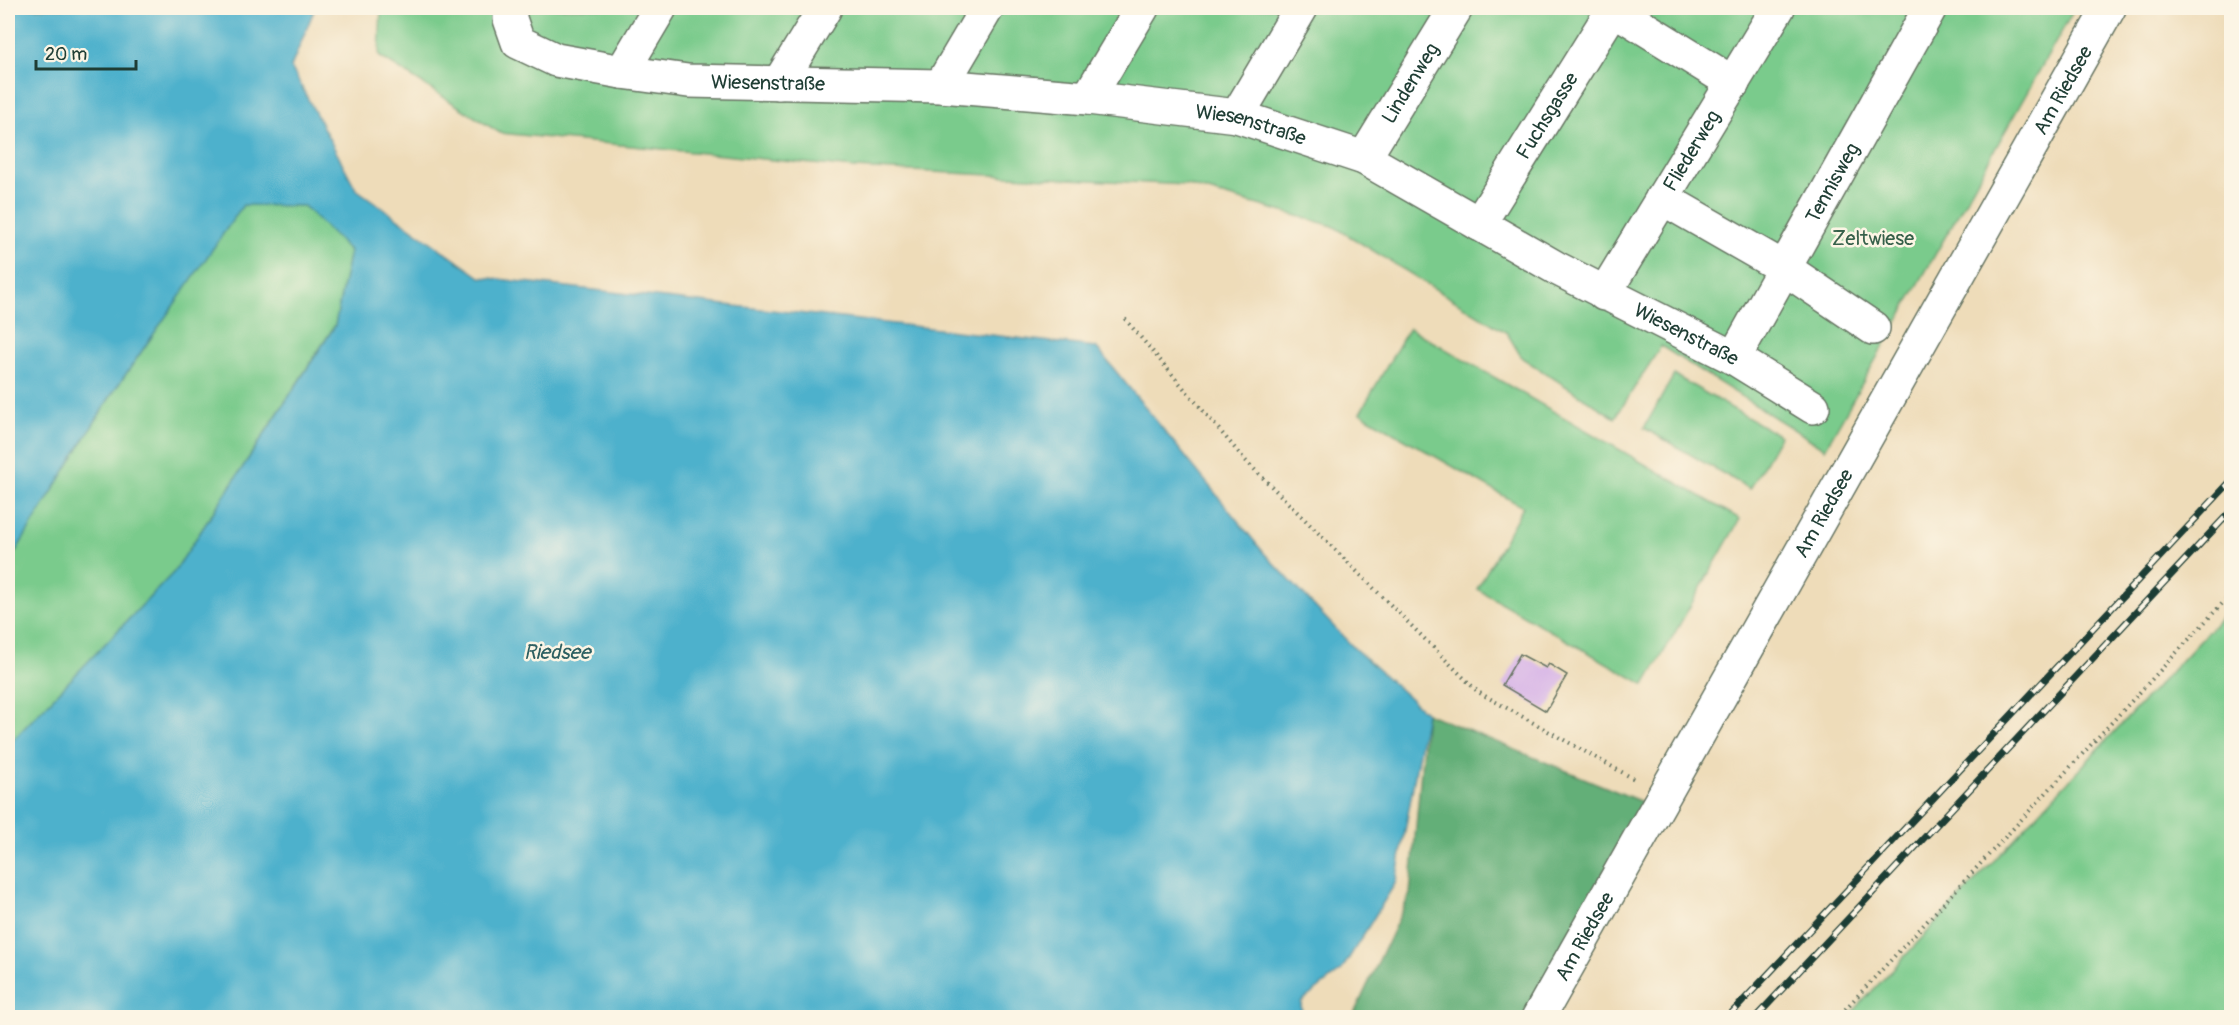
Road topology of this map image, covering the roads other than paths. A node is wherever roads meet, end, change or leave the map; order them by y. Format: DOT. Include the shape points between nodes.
graph roads {
  1 [pos="510,8"];
  2 [pos="660,8"];
  3 [pos="825,8"];
  4 [pos="987,8"];
  5 [pos="1142,8"];
  6 [pos="1301,8"];
  7 [pos="1456,8"];
  8 [pos="1613,8"];
  9 [pos="1778,8"];
  10 [pos="1930,8"];
  11 [pos="2109,8"];
  12 [pos="622,72"];
  13 [pos="779,83"];
  14 [pos="1733,83"];
  15 [pos="941,86"];
  16 [pos="1088,98"];
  17 [pos="1236,116"];
  18 [pos="1364,158"];
  19 [pos="1662,198"];
  20 [pos="1479,224"];
  21 [pos="1784,268"];
  22 [pos="1604,294"];
  23 [pos="1873,328"];
  24 [pos="1734,358"];
  25 [pos="1813,407"];
  26 [pos="1539,1017"];
  1 -- 12 [label="street, Wiesenstraße" via="518,42 556,60"];
  2 -- 12 [label="street"];
  3 -- 13 [label="street"];
  4 -- 15 [label="street"];
  5 -- 16 [label="street"];
  6 -- 17 [label="street"];
  7 -- 18 [label="street, Lindenweg"];
  8 -- 14 [label="street"];
  8 -- 20 [label="street, Fuchsgasse"];
  9 -- 14 [label="street, Fliederweg"];
  10 -- 21 [label="street, Tennisweg"];
  11 -- 26 [label="street, Am Riedsee"];
  12 -- 13 [label="street, Wiesenstraße" via="688,81"];
  13 -- 15 [label="street, Wiesenstraße"];
  14 -- 19 [label="street, Fliederweg"];
  15 -- 16 [label="street, Wiesenstraße"];
  16 -- 17 [label="street, Wiesenstraße"];
  17 -- 18 [label="street, Wiesenstraße"];
  18 -- 20 [label="street, Wiesenstraße"];
  19 -- 21 [label="street"];
  19 -- 22 [label="street, Fliederweg"];
  20 -- 22 [label="street, Wiesenstraße"];
  21 -- 23 [label="street"];
  21 -- 24 [label="street, Tennisweg"];
  22 -- 24 [label="street, Wiesenstraße"];
  24 -- 25 [label="street, Wiesenstraße"];
}
